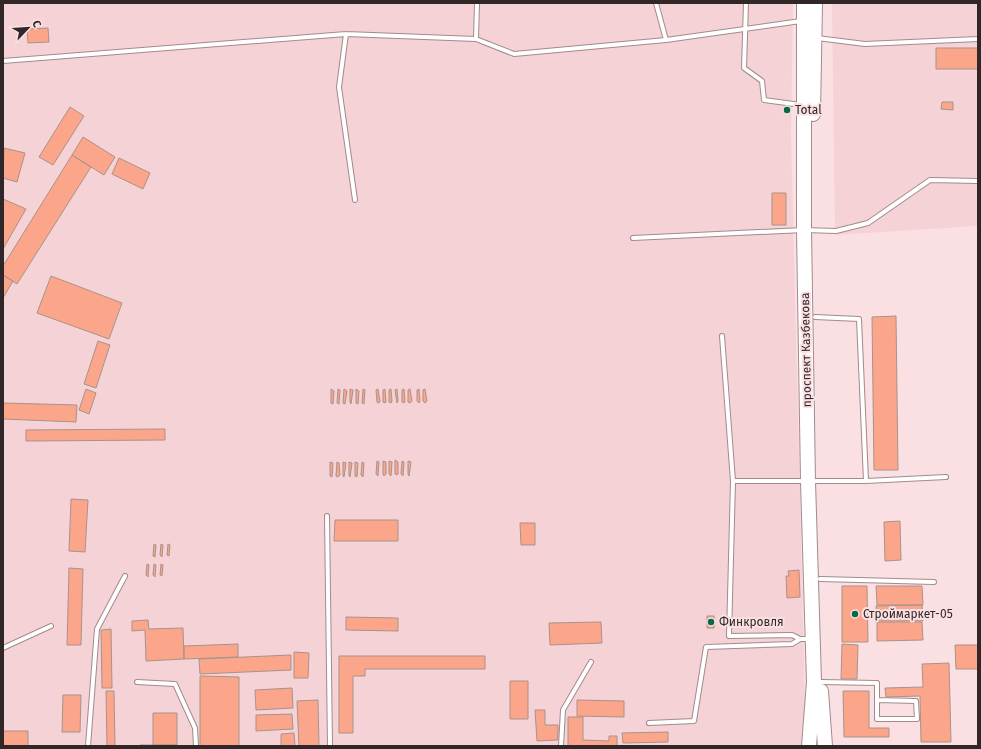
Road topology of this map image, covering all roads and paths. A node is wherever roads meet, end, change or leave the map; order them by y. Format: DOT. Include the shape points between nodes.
graph roads {
  1 [pos="477,3"];
  2 [pos="656,3"];
  3 [pos="746,3"];
  4 [pos="804,3"];
  5 [pos="814,3"];
  6 [pos="809,20"];
  7 [pos="745,29"];
  8 [pos="346,34"];
  9 [pos="815,38"];
  10 [pos="476,39"];
  11 [pos="978,39"];
  12 [pos="666,40"];
  13 [pos="3,61"];
  14 [pos="804,106"];
  15 [pos="978,181"];
  16 [pos="355,200"];
  17 [pos="809,230"];
  18 [pos="633,238"];
  19 [pos="815,317"];
  20 [pos="722,336"];
  21 [pos="946,477"];
  22 [pos="733,481"];
  23 [pos="812,481"];
  24 [pos="866,481"];
  25 [pos="327,516"];
  26 [pos="125,576"];
  27 [pos="820,579"];
  28 [pos="934,582"];
  29 [pos="51,626"];
  30 [pos="807,639"];
  31 [pos="3,648"];
  32 [pos="592,662"];
  33 [pos="137,682"];
  34 [pos="819,692"];
  35 [pos="877,700"];
  36 [pos="649,723"];
  37 [pos="88,746"];
  38 [pos="196,746"];
  39 [pos="330,746"];
  40 [pos="561,746"];
  41 [pos="809,746"];
  42 [pos="825,746"];
  1 -- 10 [label="lane"];
  2 -- 12 [label="lane"];
  3 -- 7 [label="lane"];
  4 -- 6 [label="highway, проспект Казбекова"];
  5 -- 6 [label="highway, проспект Казбекова"];
  6 -- 7 [label="lane"];
  6 -- 9 [label="highway, проспект Казбекова"];
  6 -- 14 [label="highway, проспект Казбекова"];
  7 -- 12 [label="lane"];
  7 -- 14 [label="lane" via="744,68 762,81 764,100"];
  8 -- 10 [label="lane"];
  8 -- 13 [label="lane"];
  8 -- 16 [label="lane" via="339,87"];
  9 -- 11 [label="lane" via="865,44"];
  9 -- 17 [label="highway, проспект Казбекова"];
  10 -- 12 [label="lane" via="514,54"];
  14 -- 17 [label="highway, проспект Казбекова"];
  15 -- 17 [label="lane" via="930,180 868,223 836,231"];
  17 -- 18 [label="lane"];
  17 -- 19 [label="highway, проспект Казбекова"];
  17 -- 23 [label="highway, проспект Казбекова"];
  19 -- 23 [label="highway, проспект Казбекова"];
  19 -- 24 [label="lane" via="859,319"];
  20 -- 22 [label="lane"];
  21 -- 24 [label="lane"];
  22 -- 23 [label="lane"];
  22 -- 30 [label="lane" via="729,636 792,635"];
  23 -- 24 [label="lane"];
  23 -- 27 [label="highway, проспект Казбекова"];
  23 -- 30 [label="highway, проспект Казбекова"];
  25 -- 39 [label="lane"];
  26 -- 37 [label="lane" via="97,629"];
  27 -- 28 [label="lane"];
  27 -- 34 [label="highway, проспект Казбекова"];
  29 -- 31 [label="lane"];
  30 -- 34 [label="highway, проспект Казбекова"];
  30 -- 36 [label="lane" via="792,644 706,647 694,721"];
  32 -- 40 [label="lane" via="563,710"];
  33 -- 38 [label="lane" via="175,684 195,728"];
  34 -- 35 [label="lane" via="877,683"];
  34 -- 41 [label="highway"];
  34 -- 42 [label="highway"];
  35 -- 35 [label="lane" via="877,719 917,719 916,701"];
}
